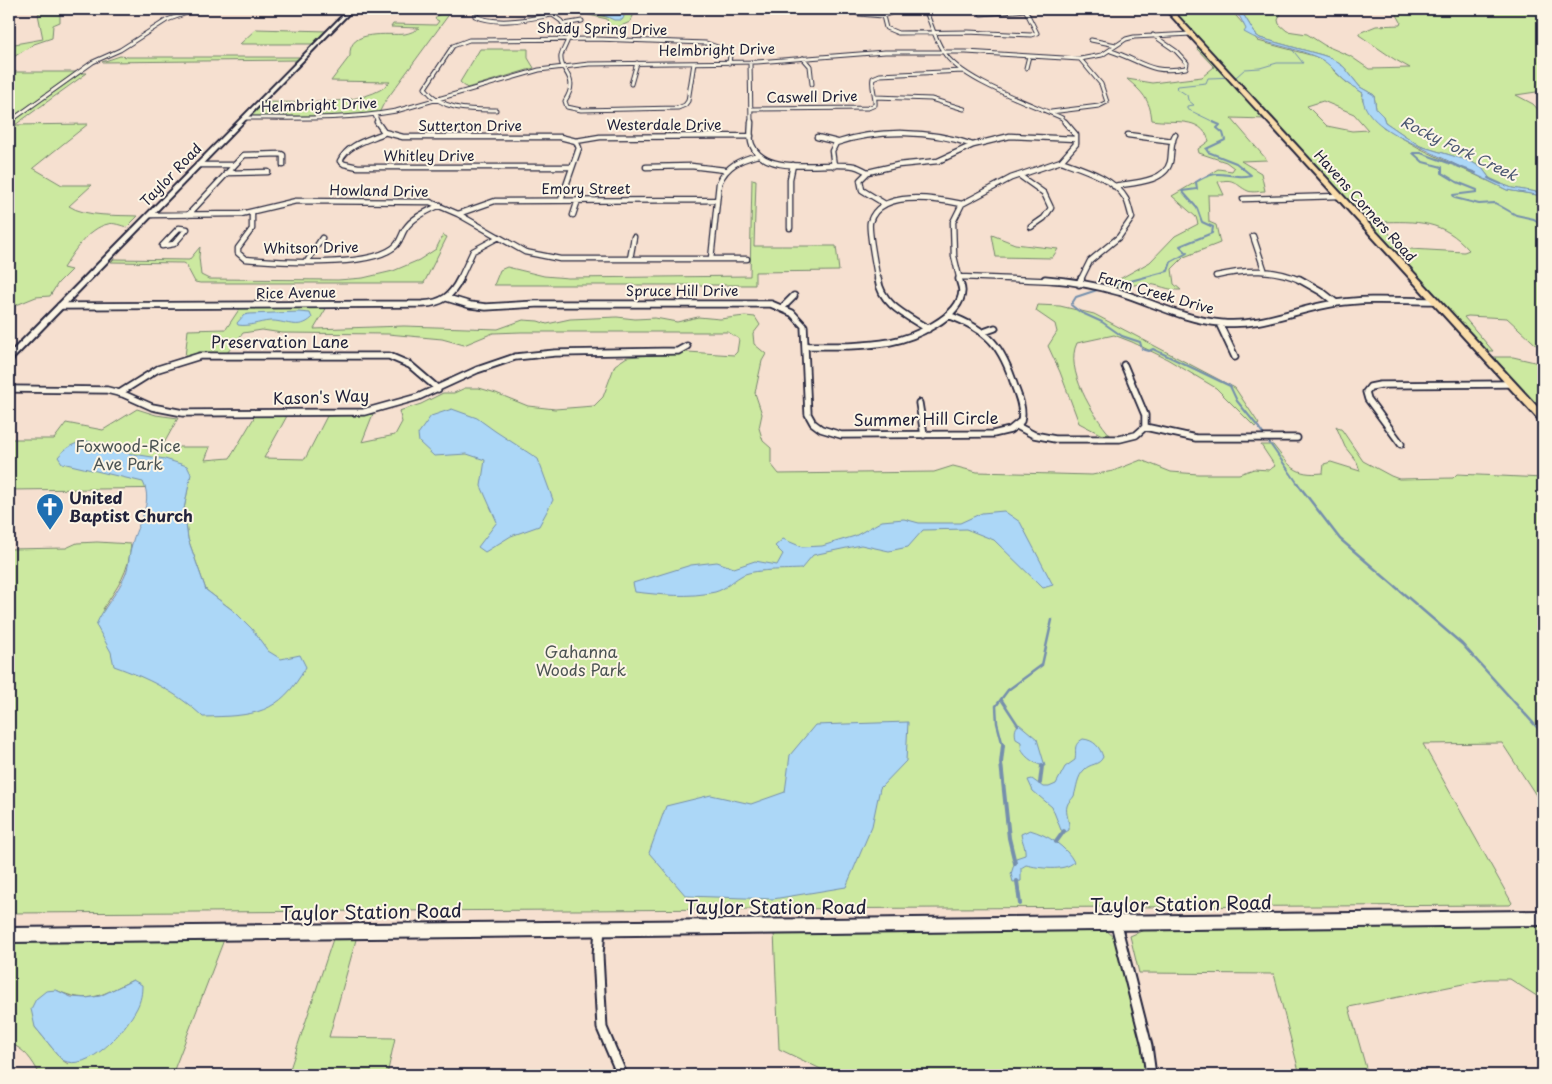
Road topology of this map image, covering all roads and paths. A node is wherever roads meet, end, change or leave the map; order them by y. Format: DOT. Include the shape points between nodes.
graph roads {
  1 [pos="198,9"];
  2 [pos="351,9"];
  3 [pos="479,9"];
  4 [pos="544,9"];
  5 [pos="850,9"];
  6 [pos="900,9"];
  7 [pos="925,9"];
  8 [pos="1025,9"];
  9 [pos="1168,9"];
  10 [pos="981,14"];
  11 [pos="552,15"];
  12 [pos="883,16"];
  13 [pos="582,21"];
  14 [pos="564,24"];
  15 [pos="935,33"];
  16 [pos="1191,34"];
  17 [pos="1153,35"];
  18 [pos="569,39"];
  19 [pos="1091,40"];
  20 [pos="1116,45"];
  21 [pos="1111,51"];
  22 [pos="943,52"];
  23 [pos="1028,56"];
  24 [pos="803,58"];
  25 [pos="1080,59"];
  26 [pos="729,62"];
  27 [pos="750,62"];
  28 [pos="637,63"];
  29 [pos="694,63"];
  30 [pos="565,66"];
  31 [pos="1026,68"];
  32 [pos="962,71"];
  33 [pos="501,80"];
  34 [pos="507,84"];
  35 [pos="631,84"];
  36 [pos="812,84"];
  37 [pos="876,97"];
  38 [pos="436,100"];
  39 [pos="964,108"];
  40 [pos="752,109"];
  41 [pos="496,110"];
  42 [pos="1051,112"];
  43 [pos="375,115"];
  44 [pos="244,118"];
  45 [pos="9,122"];
  46 [pos="384,133"];
  47 [pos="1128,135"];
  48 [pos="1175,135"];
  49 [pos="751,136"];
  50 [pos="817,137"];
  51 [pos="1076,139"];
  52 [pos="576,141"];
  53 [pos="1172,141"];
  54 [pos="837,142"];
  55 [pos="974,145"];
  56 [pos="758,155"];
  57 [pos="1061,161"];
  58 [pos="198,165"];
  59 [pos="234,165"];
  60 [pos="283,165"];
  61 [pos="793,165"];
  62 [pos="834,166"];
  63 [pos="572,167"];
  64 [pos="646,167"];
  65 [pos="725,170"];
  66 [pos="268,172"];
  67 [pos="868,172"];
  68 [pos="226,173"];
  69 [pos="1020,176"];
  70 [pos="1114,186"];
  71 [pos="1338,196"];
  72 [pos="1243,199"];
  73 [pos="561,200"];
  74 [pos="578,200"];
  75 [pos="717,200"];
  76 [pos="885,204"];
  77 [pos="962,204"];
  78 [pos="440,205"];
  79 [pos="252,212"];
  80 [pos="458,214"];
  81 [pos="150,215"];
  82 [pos="188,215"];
  83 [pos="194,215"];
  84 [pos="574,215"];
  85 [pos="1031,227"];
  86 [pos="183,228"];
  87 [pos="790,228"];
  88 [pos="634,236"];
  89 [pos="1254,236"];
  90 [pos="499,237"];
  91 [pos="322,238"];
  92 [pos="747,258"];
  93 [pos="630,259"];
  94 [pos="711,259"];
  95 [pos="308,260"];
  96 [pos="1264,269"];
  97 [pos="1216,276"];
  98 [pos="960,277"];
  99 [pos="1079,284"];
  100 [pos="794,296"];
  101 [pos="447,298"];
  102 [pos="1434,300"];
  103 [pos="1336,303"];
  104 [pos="60,306"];
  105 [pos="782,308"];
  106 [pos="948,315"];
  107 [pos="1219,323"];
  108 [pos="995,328"];
  109 [pos="928,329"];
  110 [pos="984,332"];
  111 [pos="687,346"];
  112 [pos="805,346"];
  113 [pos="1234,356"];
  114 [pos="9,358"];
  115 [pos="1124,365"];
  116 [pos="1511,384"];
  117 [pos="9,389"];
  118 [pos="438,389"];
  119 [pos="121,392"];
  120 [pos="919,403"];
  121 [pos="1543,419"];
  122 [pos="1017,426"];
  123 [pos="1145,427"];
  124 [pos="820,428"];
  125 [pos="924,436"];
  126 [pos="1297,438"];
  127 [pos="1401,444"];
  128 [pos="1543,918"];
  129 [pos="1116,924"];
  130 [pos="600,928"];
  131 [pos="9,935"];
  132 [pos="9,1071"];
  133 [pos="11,1075"];
  134 [pos="622,1075"];
  135 [pos="1151,1075"];
  1 -- 45 [label="street" via="167,20 124,48 96,60"];
  2 -- 44 [label="main road, Taylor Road"];
  3 -- 11 [label="street" via="475,16 486,20 520,20"];
  4 -- 11 [label="street"];
  5 -- 12 [label="street" via="859,14"];
  6 -- 12 [label="street"];
  7 -- 15 [label="street"];
  8 -- 10 [label="street"];
  8 -- 15 [label="street" via="1036,33 1026,36"];
  9 -- 16 [label="main road, Havens Corners Road"];
  11 -- 14 [label="street"];
  12 -- 15 [label="street" via="886,28 893,32"];
  13 -- 14 [label="street"];
  14 -- 18 [label="street"];
  15 -- 22 [label="street"];
  16 -- 17 [label="street"];
  16 -- 71 [label="main road, Havens Corners Road"];
  17 -- 20 [label="street" via="1134,37"];
  17 -- 21 [label="street" via="1176,50 1187,63 1186,68 1148,69 1131,57"];
  18 -- 26 [label="street, Shady Spring Drive" via="706,43 726,50 730,55"];
  18 -- 30 [label="street" via="562,57"];
  18 -- 38 [label="street, Shady Spring Drive" via="462,41 453,46 425,88"];
  19 -- 20 [label="street"];
  20 -- 21 [label="street"];
  21 -- 25 [label="street, Helmbright Drive"];
  22 -- 23 [label="street, Helmbright Drive"];
  22 -- 24 [label="street, Helmbright Drive" via="861,53"];
  22 -- 32 [label="street"];
  23 -- 25 [label="street, Helmbright Drive"];
  23 -- 31 [label="street"];
  24 -- 27 [label="street, Helmbright Drive"];
  24 -- 36 [label="street" via="810,66"];
  25 -- 42 [label="street" via="1092,72 1107,96 1107,102 1099,106"];
  26 -- 27 [label="street, Helmbright Drive"];
  26 -- 29 [label="street, Helmbright Drive"];
  27 -- 40 [label="street"];
  28 -- 29 [label="street, Helmbright Drive"];
  28 -- 30 [label="street, Helmbright Drive"];
  28 -- 35 [label="street"];
  29 -- 30 [label="street" via="688,102 678,108 581,110 567,107 565,104 572,81"];
  30 -- 33 [label="street, Helmbright Drive"];
  32 -- 37 [label="street, Caswell Drive" via="880,75 872,81"];
  32 -- 42 [label="street"];
  33 -- 34 [label="street"];
  33 -- 38 [label="street, Helmbright Drive"];
  37 -- 39 [label="street" via="931,99"];
  37 -- 40 [label="street, Caswell Drive" via="874,105 868,108"];
  38 -- 41 [label="street" via="453,107"];
  38 -- 43 [label="street, Helmbright Drive"];
  40 -- 49 [label="street"];
  42 -- 51 [label="street" via="1066,121"];
  43 -- 44 [label="street, Helmbright Drive"];
  43 -- 46 [label="street"];
  44 -- 58 [label="main road, Taylor Road"];
  46 -- 52 [label="street, Sutterton Drive" via="403,137 560,137"];
  46 -- 63 [label="street, Whitley Drive" via="350,149 340,160 358,167"];
  47 -- 53 [label="street"];
  48 -- 53 [label="street"];
  49 -- 52 [label="street, Westerdale Drive" via="600,137"];
  49 -- 56 [label="street" via="753,150"];
  50 -- 54 [label="street"];
  51 -- 55 [label="street" via="1010,136"];
  51 -- 57 [label="street" via="1076,144"];
  52 -- 63 [label="street" via="579,148"];
  53 -- 70 [label="street" via="1170,164 1163,173"];
  54 -- 55 [label="street" via="864,135 927,135"];
  54 -- 62 [label="street" via="832,151"];
  55 -- 67 [label="street" via="938,161"];
  56 -- 61 [label="street"];
  56 -- 65 [label="street"];
  57 -- 69 [label="street"];
  57 -- 70 [label="street"];
  58 -- 59 [label="street"];
  58 -- 81 [label="main road, Taylor Road"];
  59 -- 60 [label="street" via="246,154 281,154"];
  59 -- 68 [label="street"];
  61 -- 62 [label="street"];
  61 -- 87 [label="street"];
  62 -- 67 [label="street" via="852,166"];
  63 -- 73 [label="street"];
  64 -- 65 [label="street" via="691,166"];
  65 -- 75 [label="street"];
  66 -- 68 [label="street"];
  67 -- 76 [label="street" via="860,180 862,190"];
  68 -- 82 [label="street"];
  69 -- 77 [label="street"];
  69 -- 85 [label="street" via="1049,198 1051,208"];
  70 -- 99 [label="street" via="1126,198 1132,218 1120,236 1093,257"];
  71 -- 72 [label="street"];
  71 -- 102 [label="main road, Havens Corners Road"];
  73 -- 74 [label="street, Emory Street"];
  73 -- 80 [label="street, Emory Street" via="495,201"];
  74 -- 75 [label="street, Emory Street"];
  74 -- 84 [label="street"];
  75 -- 94 [label="street"];
  76 -- 77 [label="street" via="908,198 932,198"];
  76 -- 109 [label="street" via="873,214 870,223 879,288 887,302"];
  77 -- 98 [label="street" via="953,222 954,256"];
  78 -- 79 [label="street, Howland Drive" via="412,200 307,201 284,203"];
  78 -- 80 [label="street, Howland Drive"];
  78 -- 95 [label="street, Whitson Drive" via="415,218 394,249 378,256 359,260"];
  79 -- 83 [label="street, Howland Drive"];
  79 -- 95 [label="street, Whitson Drive" via="252,229 238,248 238,254 257,260"];
  80 -- 90 [label="street, Howland Drive"];
  81 -- 82 [label="street, Howland Drive"];
  81 -- 104 [label="main road, Taylor Road"];
  82 -- 83 [label="street, Howland Drive"];
  83 -- 86 [label="street"];
  86 -- 86 [label="street" via="176,230 162,246 174,244 187,229"];
  88 -- 93 [label="street"];
  89 -- 96 [label="street"];
  90 -- 93 [label="street, Howland Drive" via="539,256"];
  90 -- 101 [label="street" via="473,251"];
  91 -- 95 [label="street"];
  92 -- 94 [label="street, Howland Drive"];
  93 -- 94 [label="street, Howland Drive"];
  96 -- 97 [label="street"];
  96 -- 103 [label="street" via="1296,276"];
  98 -- 99 [label="street, Farm Creek Drive" via="1013,277"];
  98 -- 106 [label="street" via="962,291 957,305"];
  99 -- 107 [label="street, Farm Creek Drive"];
  100 -- 105 [label="street"];
  101 -- 104 [label="street, Rice Avenue" via="424,304"];
  101 -- 105 [label="street, Spruce Hill Drive" via="486,307 747,303 772,304"];
  102 -- 103 [label="street, Farm Creek Drive"];
  102 -- 116 [label="main road, Havens Corners Road"];
  103 -- 107 [label="street, Farm Creek Drive" via="1260,323"];
  104 -- 114 [label="main road, Taylor Road"];
  105 -- 112 [label="street, Spruce Hill Drive" via="792,312 804,326"];
  106 -- 109 [label="street"];
  106 -- 110 [label="street, Summer Hill Circle"];
  107 -- 113 [label="street"];
  108 -- 110 [label="street"];
  109 -- 112 [label="street" via="891,342"];
  110 -- 122 [label="street, Summer Hill Circle" via="1006,358 1021,408 1022,418"];
  111 -- 118 [label="street, Kason's Way" via="678,351 555,353 515,357 477,370"];
  112 -- 124 [label="street, Spruce Hill Drive" via="808,414"];
  115 -- 123 [label="street" via="1146,415"];
  116 -- 121 [label="main road, Havens Corners Road"];
  116 -- 127 [label="street" via="1370,387 1366,392 1368,399"];
  117 -- 119 [label="street, Kason's Way" via="92,388"];
  118 -- 119 [label="street, Kason's Way" via="364,412 291,413 183,414 146,405"];
  118 -- 119 [label="street, Preservation Lane" via="410,364 389,356 200,356 154,369"];
  120 -- 125 [label="street"];
  122 -- 123 [label="street" via="1034,435 1055,439 1120,439 1136,435"];
  122 -- 125 [label="street, Summer Hill Circle" via="1004,433"];
  123 -- 126 [label="street" via="1196,438"];
  124 -- 125 [label="street, Summer Hill Circle" via="841,434"];
  128 -- 129 [label="main road, Taylor Station Road"];
  129 -- 130 [label="main road, Taylor Station Road"];
  129 -- 135 [label="street" via="1147,1046"];
  130 -- 131 [label="main road, Taylor Station Road"];
  130 -- 134 [label="street" via="598,955 602,1028"];
  132 -- 133 [label="street"];
}
